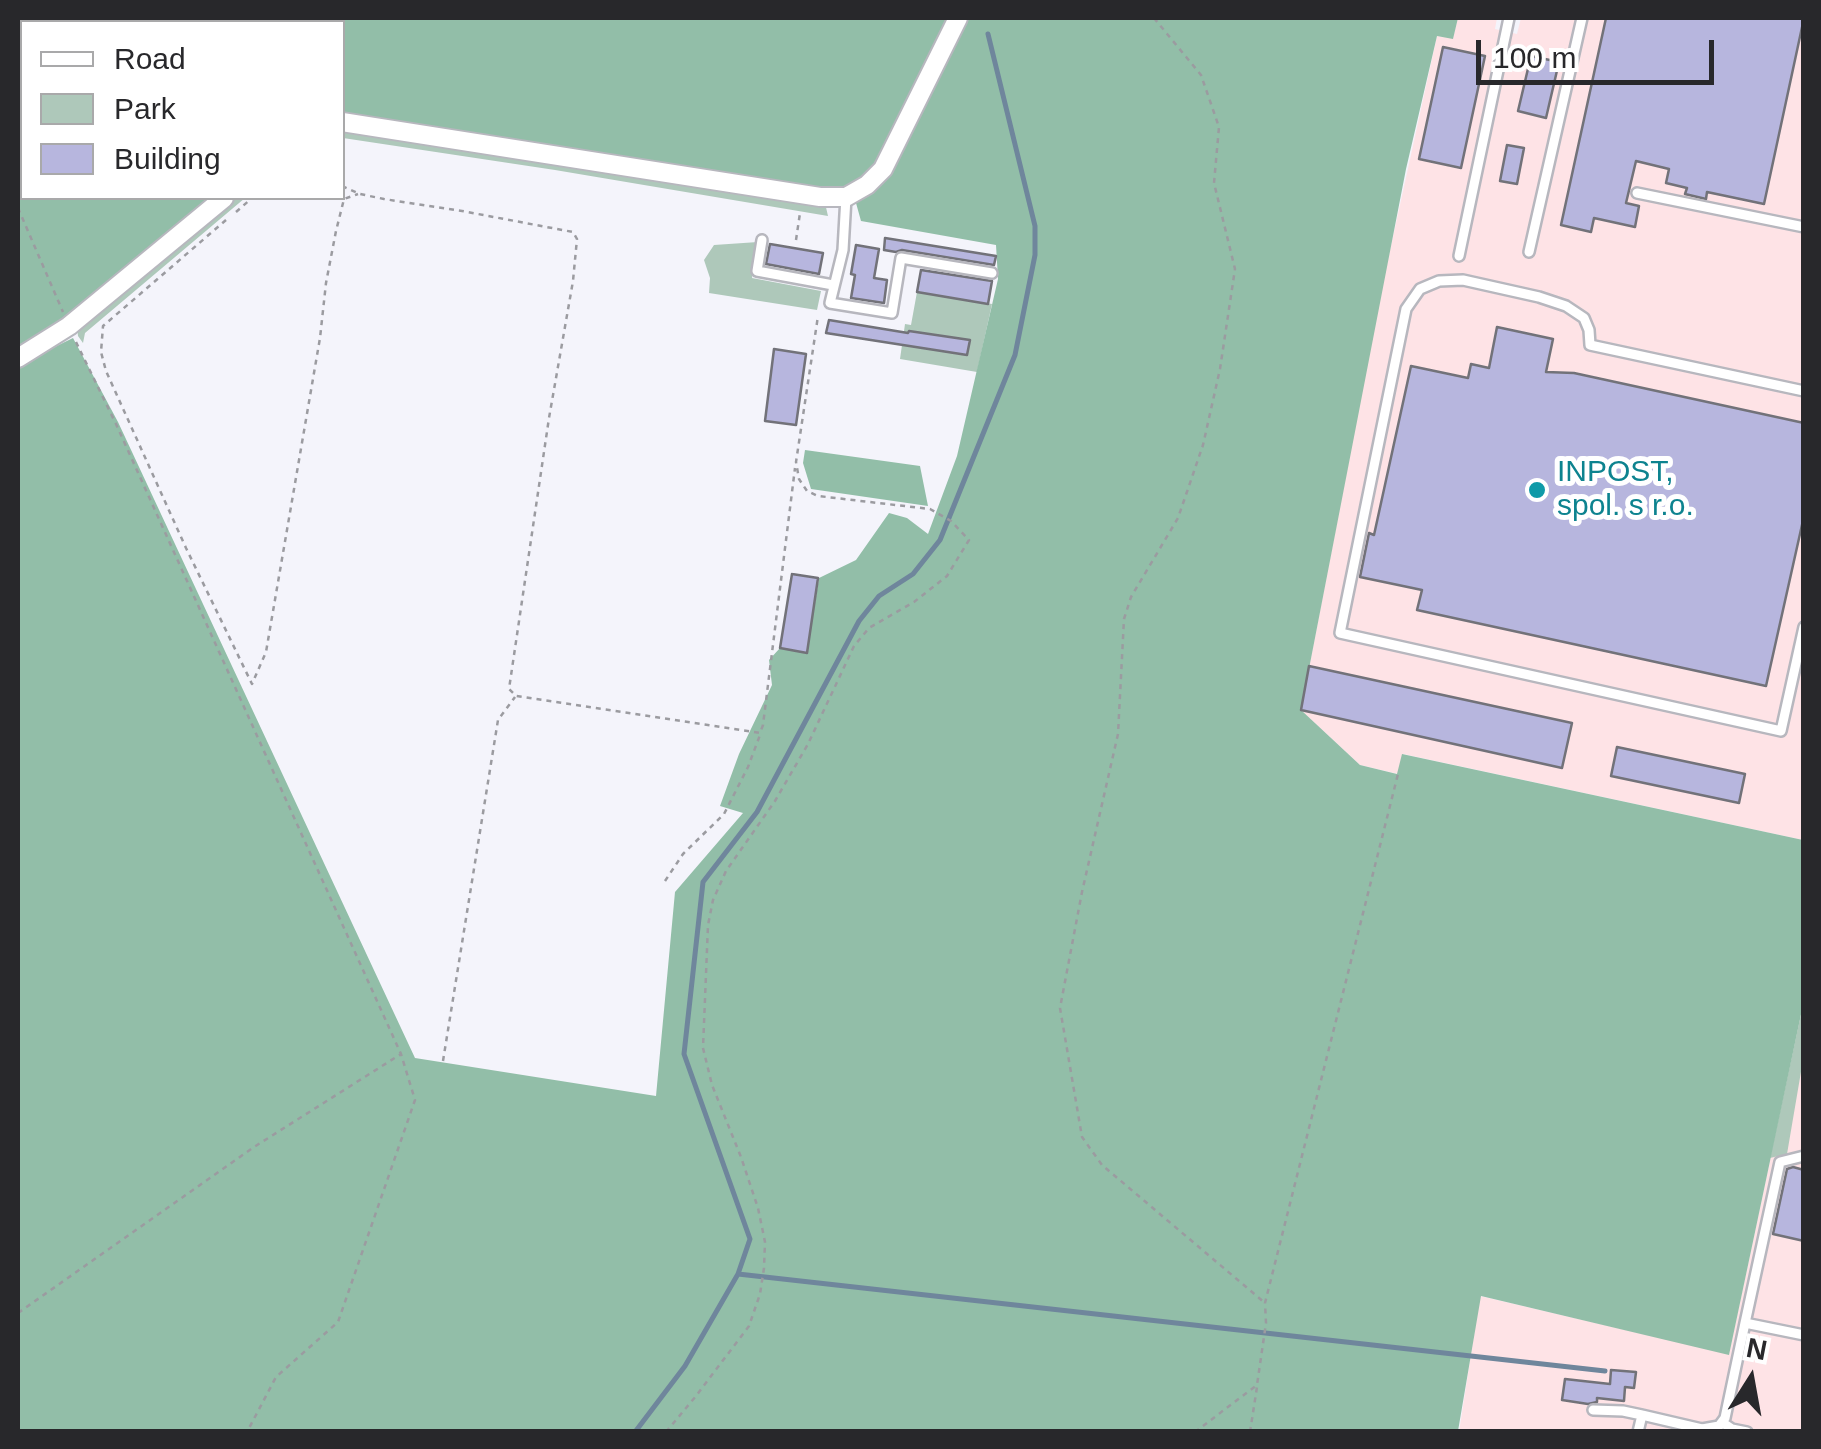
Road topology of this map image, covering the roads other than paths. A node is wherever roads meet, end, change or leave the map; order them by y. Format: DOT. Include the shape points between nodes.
graph roads {
  1 [pos="958,18"];
  2 [pos="1509,18"];
  3 [pos="1582,18"];
  4 [pos="345,122"];
  5 [pos="1637,192"];
  6 [pos="846,197"];
  7 [pos="222,200"];
  8 [pos="1804,227"];
  9 [pos="762,240"];
  10 [pos="1529,252"];
  11 [pos="1458,256"];
  12 [pos="992,273"];
  13 [pos="833,284"];
  14 [pos="18,358"];
  15 [pos="1804,391"];
  16 [pos="1804,627"];
  17 [pos="1804,1156"];
  18 [pos="1744,1324"];
  19 [pos="1804,1335"];
  20 [pos="1593,1410"];
  21 [pos="1642,1414"];
  22 [pos="1723,1423"];
  23 [pos="1702,1430"];
  24 [pos="1638,1432"];
  25 [pos="1747,1432"];
  1 -- 6 [label="street" via="883,170"];
  2 -- 11 [label="lane"];
  3 -- 10 [label="lane"];
  4 -- 6 [label="street"];
  5 -- 8 [label="lane"];
  6 -- 13 [label="lane"];
  7 -- 14 [label="street" via="68,326"];
  9 -- 13 [label="lane" via="757,271"];
  12 -- 13 [label="lane" via="901,258 892,313 830,303"];
  15 -- 16 [label="lane" via="1590,344 1584,318 1539,297 1463,280 1420,288 1406,309 1340,632 1781,731"];
  17 -- 18 [label="lane" via="1780,1162"];
  18 -- 19 [label="lane"];
  18 -- 22 [label="lane"];
  20 -- 21 [label="lane"];
  21 -- 23 [label="lane"];
  21 -- 24 [label="lane"];
  22 -- 23 [label="lane"];
  22 -- 25 [label="lane"];
}
